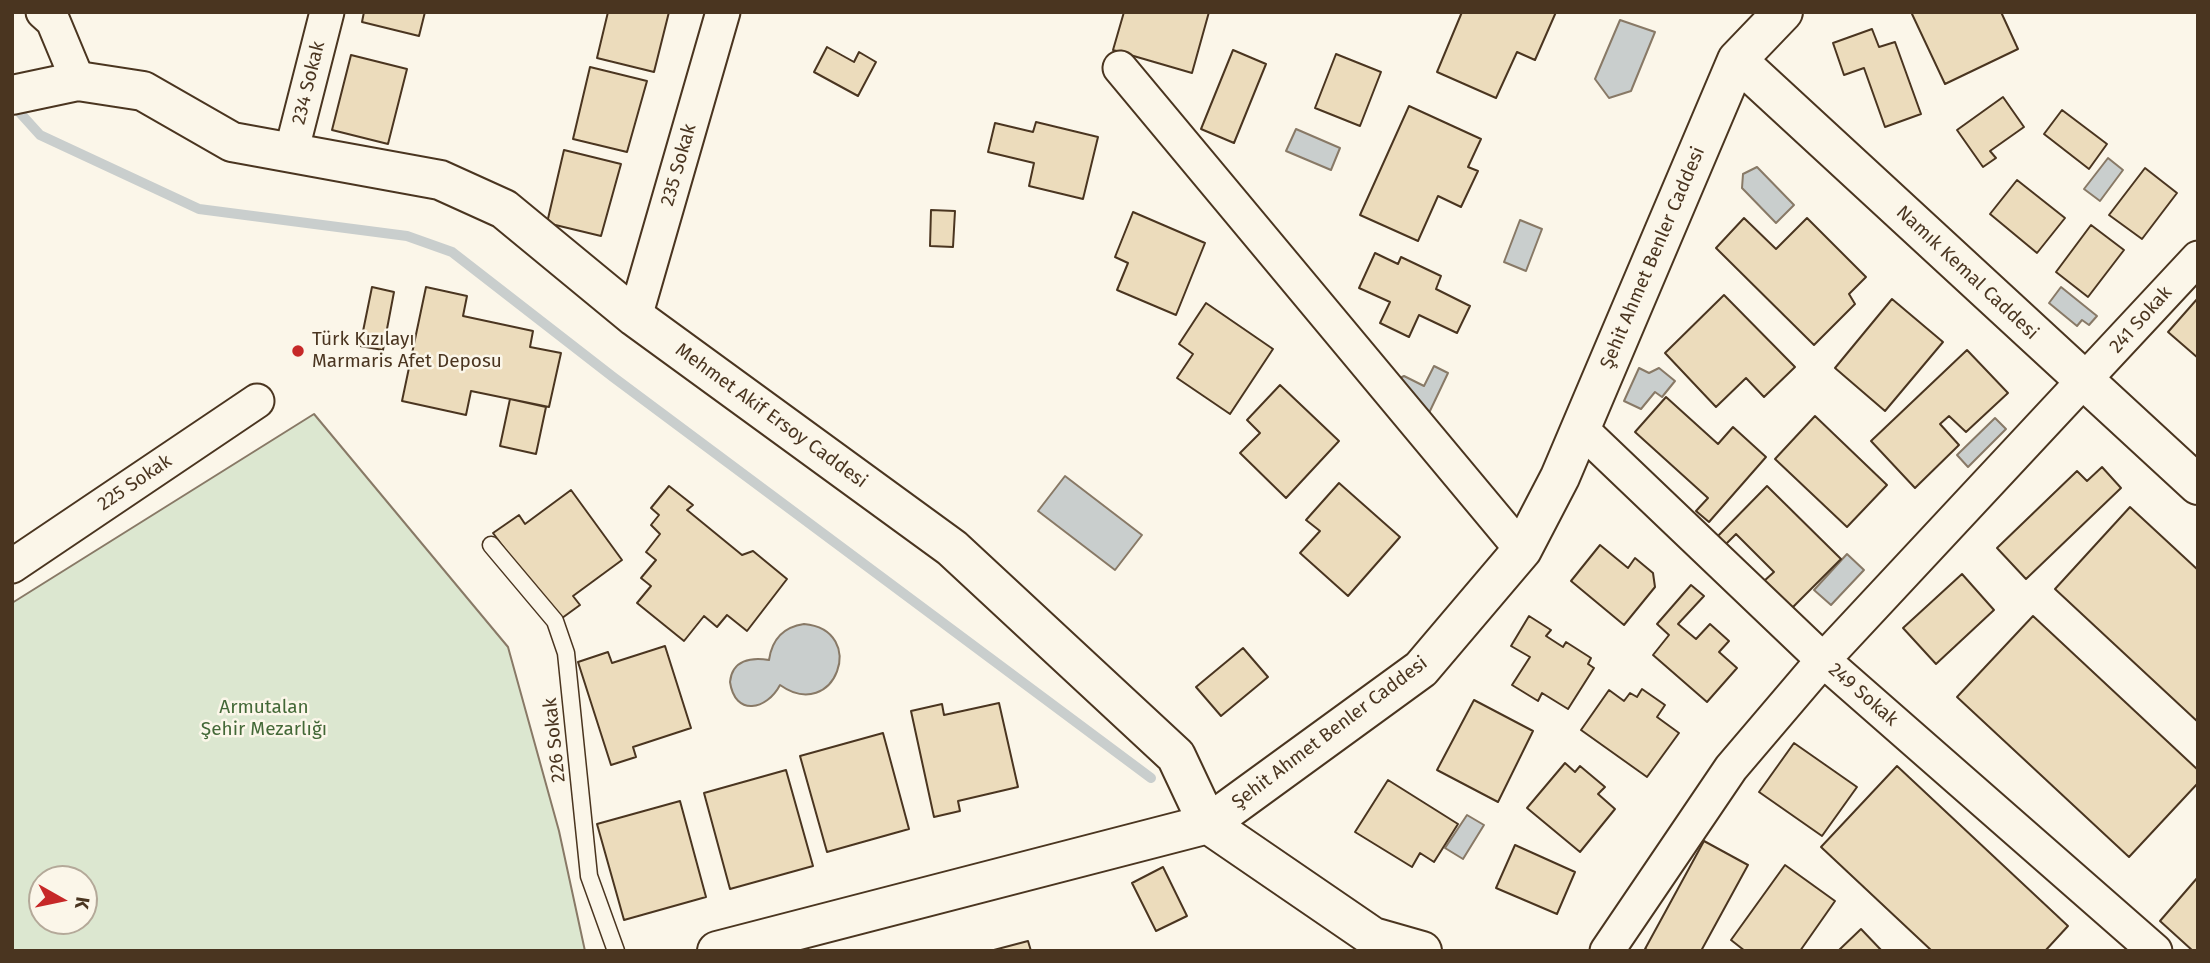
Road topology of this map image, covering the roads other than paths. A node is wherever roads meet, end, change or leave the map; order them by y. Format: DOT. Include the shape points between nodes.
graph roads {
  1 [pos="44,12"];
  2 [pos="327,12"];
  3 [pos="723,12"];
  4 [pos="1783,12"];
  5 [pos="1737,60"];
  6 [pos="1121,68"];
  7 [pos="78,81"];
  8 [pos="12,95"];
  9 [pos="291,153"];
  10 [pos="2198,258"];
  11 [pos="635,317"];
  12 [pos="2084,383"];
  13 [pos="257,401"];
  14 [pos="1581,429"];
  15 [pos="2198,485"];
  16 [pos="491,545"];
  17 [pos="1522,551"];
  18 [pos="13,565"];
  19 [pos="1823,660"];
  20 [pos="1208,824"];
  21 [pos="1368,944"];
  22 [pos="616,951"];
  23 [pos="717,951"];
  24 [pos="1422,951"];
  25 [pos="1607,951"];
  26 [pos="2155,951"];
  1 -- 7 [label="street" via="53,21"];
  2 -- 9 [label="street, 234 Sokak"];
  3 -- 11 [label="street, 235 Sokak"];
  4 -- 5 [label="street, Şehit Ahmet Benler Caddesi"];
  5 -- 12 [label="street, Namık Kemal Caddesi"];
  5 -- 14 [label="street, Şehit Ahmet Benler Caddesi"];
  6 -- 17 [label="street"];
  7 -- 8 [label="street, Mehmet Akif Ersoy Caddesi"];
  7 -- 9 [label="street, Mehmet Akif Ersoy Caddesi" via="142,91 232,142"];
  9 -- 11 [label="street, Mehmet Akif Ersoy Caddesi" via="440,180 504,209"];
  10 -- 12 [label="street, 241 Sokak"];
  11 -- 20 [label="street, Mehmet Akif Ersoy Caddesi" via="952,548 1176,756"];
  12 -- 15 [label="street, Namık Kemal Caddesi"];
  12 -- 19 [label="street, 241 Sokak"];
  13 -- 18 [label="street, 225 Sokak"];
  14 -- 17 [label="street, Şehit Ahmet Benler Caddesi"];
  14 -- 19 [label="street, 249 Sokak"];
  16 -- 22 [label="lane, 226 Sokak" via="555,621 566,653 589,876"];
  17 -- 20 [label="street, Şehit Ahmet Benler Caddesi" via="1422,668"];
  19 -- 25 [label="street, 241 Sokak" via="1731,768"];
  19 -- 26 [label="street, 249 Sokak"];
  20 -- 21 [label="street"];
  20 -- 23 [label="street, Şehit Ahmet Benler Caddesi"];
  21 -- 24 [label="street"];
}
